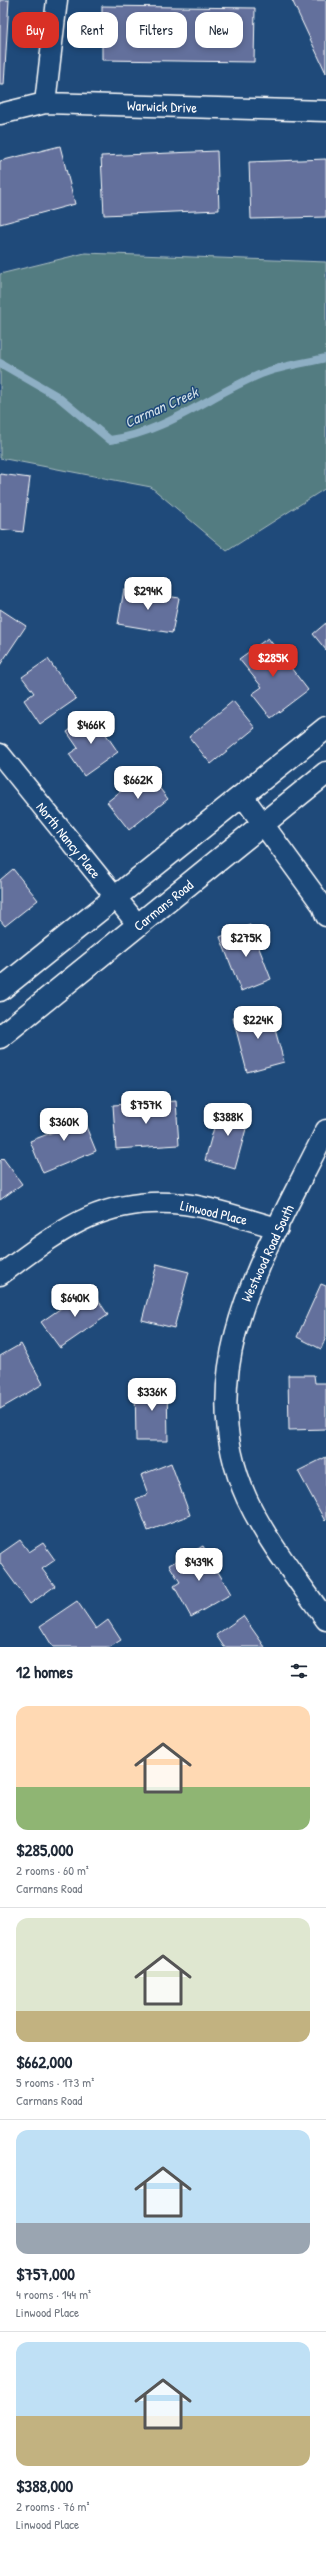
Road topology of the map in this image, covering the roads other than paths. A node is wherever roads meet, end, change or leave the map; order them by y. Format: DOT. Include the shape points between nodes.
graph roads {
  1 [pos="57,0"];
  2 [pos="45,103"];
  3 [pos="326,111"];
  4 [pos="0,114"];
  5 [pos="326,728"];
  6 [pos="0,754"];
  7 [pos="326,773"];
  8 [pos="242,795"];
  9 [pos="262,825"];
  10 [pos="115,898"];
  11 [pos="326,916"];
  12 [pos="138,926"];
  13 [pos="0,990"];
  14 [pos="0,1037"];
  15 [pos="326,1130"];
  16 [pos="278,1228"];
  17 [pos="0,1275"];
  18 [pos="326,1620"];
  1 -- 2 [label="street"];
  2 -- 3 [label="street, Warwick Drive"];
  2 -- 4 [label="street, Warwick Drive"];
  5 -- 8 [label="street"];
  6 -- 10 [label="street, North Nancy Place"];
  7 -- 9 [label="street, Carmans Road"];
  8 -- 9 [label="street"];
  8 -- 10 [label="street"];
  9 -- 11 [label="street" via="322,904"];
  9 -- 12 [label="street, Carmans Road"];
  10 -- 12 [label="street, North Nancy Place"];
  10 -- 13 [label="street"];
  12 -- 14 [label="street, Carmans Road"];
  15 -- 16 [label="street, Westwood Road South"];
  16 -- 17 [label="street, Linwood Place" via="185,1204 149,1202 106,1208 58,1233"];
  16 -- 18 [label="street, Westwood Road South" via="254,1275 240,1311 229,1356 227,1427 235,1469 247,1500 268,1537"];
}
